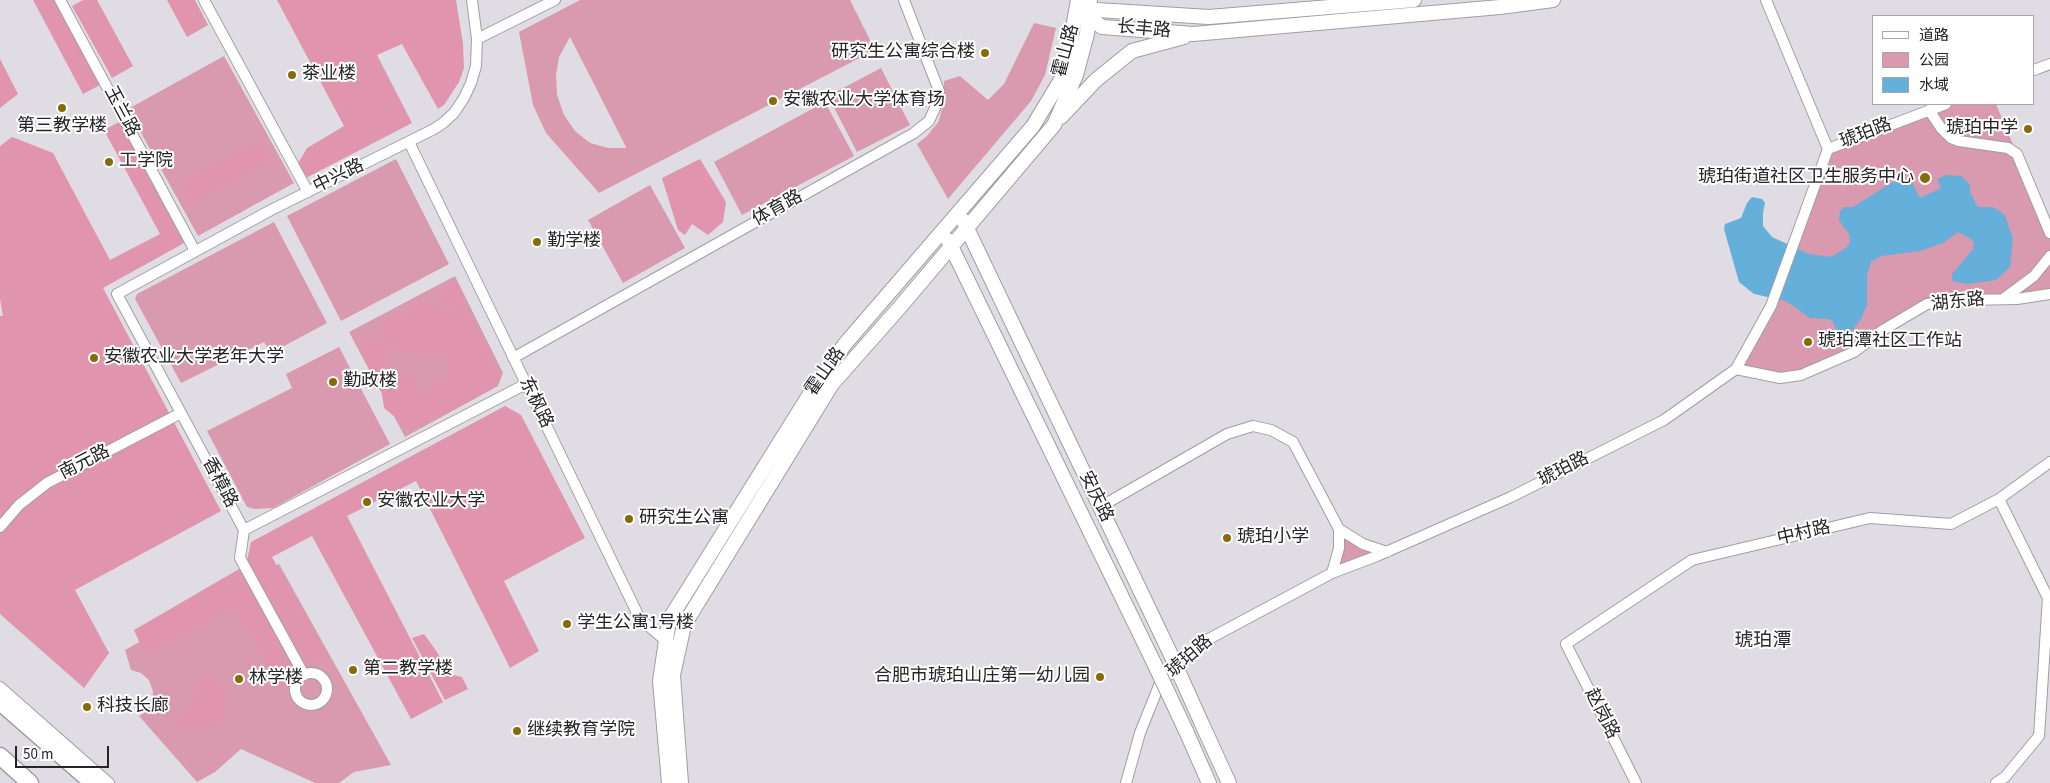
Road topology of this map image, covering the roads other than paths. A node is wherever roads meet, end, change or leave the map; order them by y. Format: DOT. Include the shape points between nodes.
graph roads {
  1 [pos="60,0"];
  2 [pos="204,0"];
  3 [pos="472,0"];
  4 [pos="555,0"];
  5 [pos="904,0"];
  6 [pos="1414,0"];
  7 [pos="1553,0"];
  8 [pos="1766,0"];
  9 [pos="1085,7"];
  10 [pos="1193,34"];
  11 [pos="477,39"];
  12 [pos="2050,64"];
  13 [pos="2035,70"];
  14 [pos="1943,105"];
  15 [pos="1929,110"];
  16 [pos="1054,125"];
  17 [pos="409,142"];
  18 [pos="1828,149"];
  19 [pos="308,192"];
  20 [pos="959,212"];
  21 [pos="967,228"];
  22 [pos="944,230"];
  23 [pos="2050,233"];
  24 [pos="951,246"];
  25 [pos="195,251"];
  26 [pos="2050,256"];
  27 [pos="117,294"];
  28 [pos="2050,294"];
  29 [pos="2003,300"];
  30 [pos="513,358"];
  31 [pos="1736,369"];
  32 [pos="526,384"];
  33 [pos="181,414"];
  34 [pos="2050,462"];
  35 [pos="1999,499"];
  36 [pos="1100,508"];
  37 [pos="0,527"];
  38 [pos="1339,529"];
  39 [pos="244,530"];
  40 [pos="1387,552"];
  41 [pos="1332,573"];
  42 [pos="2049,597"];
  43 [pos="665,641"];
  44 [pos="1566,644"];
  45 [pos="678,651"];
  46 [pos="304,675"];
  47 [pos="0,687"];
  48 [pos="0,702"];
  49 [pos="0,756"];
  50 [pos="30,783"];
  51 [pos="93,783"];
  52 [pos="109,783"];
  53 [pos="668,783"];
  54 [pos="680,783"];
  55 [pos="1126,783"];
  56 [pos="1209,783"];
  57 [pos="1229,783"];
  58 [pos="1636,783"];
  59 [pos="1996,783"];
  1 -- 25 [label="street, 玉兰路"];
  2 -- 19 [label="street"];
  3 -- 11 [label="street, 中兴路"];
  4 -- 11 [label="street"];
  5 -- 30 [label="street, 体育路" via="939,91 936,108 929,121 914,133"];
  6 -- 9 [label="main road, 长丰路" via="1209,17"];
  7 -- 10 [label="main road, 长丰路"];
  8 -- 18 [label="street"];
  9 -- 10 [label="main road, 长丰路" via="1102,27"];
  9 -- 16 [label="main road, 霍山路" via="1087,34 1076,75"];
  9 -- 20 [label="main road, 霍山路" via="1065,73 1033,126"];
  10 -- 16 [label="main road" via="1132,51 1096,80"];
  11 -- 17 [label="street, 中兴路" via="476,66 471,83 454,113 434,129"];
  12 -- 13 [label="street"];
  14 -- 15 [label="street, 琥珀路"];
  15 -- 18 [label="street, 琥珀路"];
  15 -- 23 [label="street" via="1951,138 2008,148 2017,154"];
  16 -- 21 [label="main road, 霍山路"];
  17 -- 19 [label="street, 中兴路"];
  17 -- 30 [label="street, 东枫路"];
  18 -- 31 [label="street, 琥珀路" via="1770,306"];
  19 -- 25 [label="street, 中兴路"];
  20 -- 21 [label="main road, 安庆路"];
  20 -- 22 [label="main road, 霍山路"];
  21 -- 24 [label="main road, 霍山路"];
  21 -- 36 [label="main road, 安庆路"];
  22 -- 24 [label="main road, 安庆路"];
  22 -- 43 [label="main road, 霍山路" via="845,344 813,389 669,620"];
  24 -- 45 [label="main road, 霍山路" via="832,384 684,625"];
  24 -- 56 [label="main road, 安庆路, bridge"];
  25 -- 27 [label="street, 中兴路"];
  26 -- 29 [label="street" via="2034,276"];
  27 -- 33 [label="street, 香樟路"];
  28 -- 29 [label="street, 湖东路"];
  29 -- 31 [label="street, 湖东路" via="1927,304 1854,352 1801,375 1780,378"];
  30 -- 32 [label="street, 东枫路"];
  31 -- 40 [label="street, 琥珀路" via="1664,420 1511,497"];
  32 -- 39 [label="street"];
  32 -- 43 [label="street, 东枫路" via="640,619"];
  33 -- 37 [label="street, 南元路" via="47,483 19,505"];
  33 -- 39 [label="street, 香樟路"];
  34 -- 35 [label="street, 中村路"];
  35 -- 42 [label="street"];
  35 -- 44 [label="street, 中村路" via="1951,524 1870,518 1692,560"];
  36 -- 38 [label="street" via="1226,434 1253,426 1271,430 1293,442"];
  36 -- 57 [label="main road, 安庆路, bridge"];
  38 -- 40 [label="street" via="1363,544"];
  38 -- 41 [label="street" via="1339,548"];
  39 -- 46 [label="street" via="240,558"];
  40 -- 41 [label="street, 琥珀路"];
  41 -- 55 [label="street, 琥珀路" via="1205,641 1160,683 1140,733"];
  42 -- 59 [label="street" via="2039,736 2005,778"];
  43 -- 45 [label="street, 东枫路"];
  43 -- 53 [label="main road, 霍山路" via="660,681"];
  44 -- 58 [label="street, 赵岗路"];
  45 -- 54 [label="main road, 霍山路" via="673,675"];
  47 -- 52 [label="street"];
  48 -- 51 [label="highway"];
  49 -- 50 [label="highway"];
}
